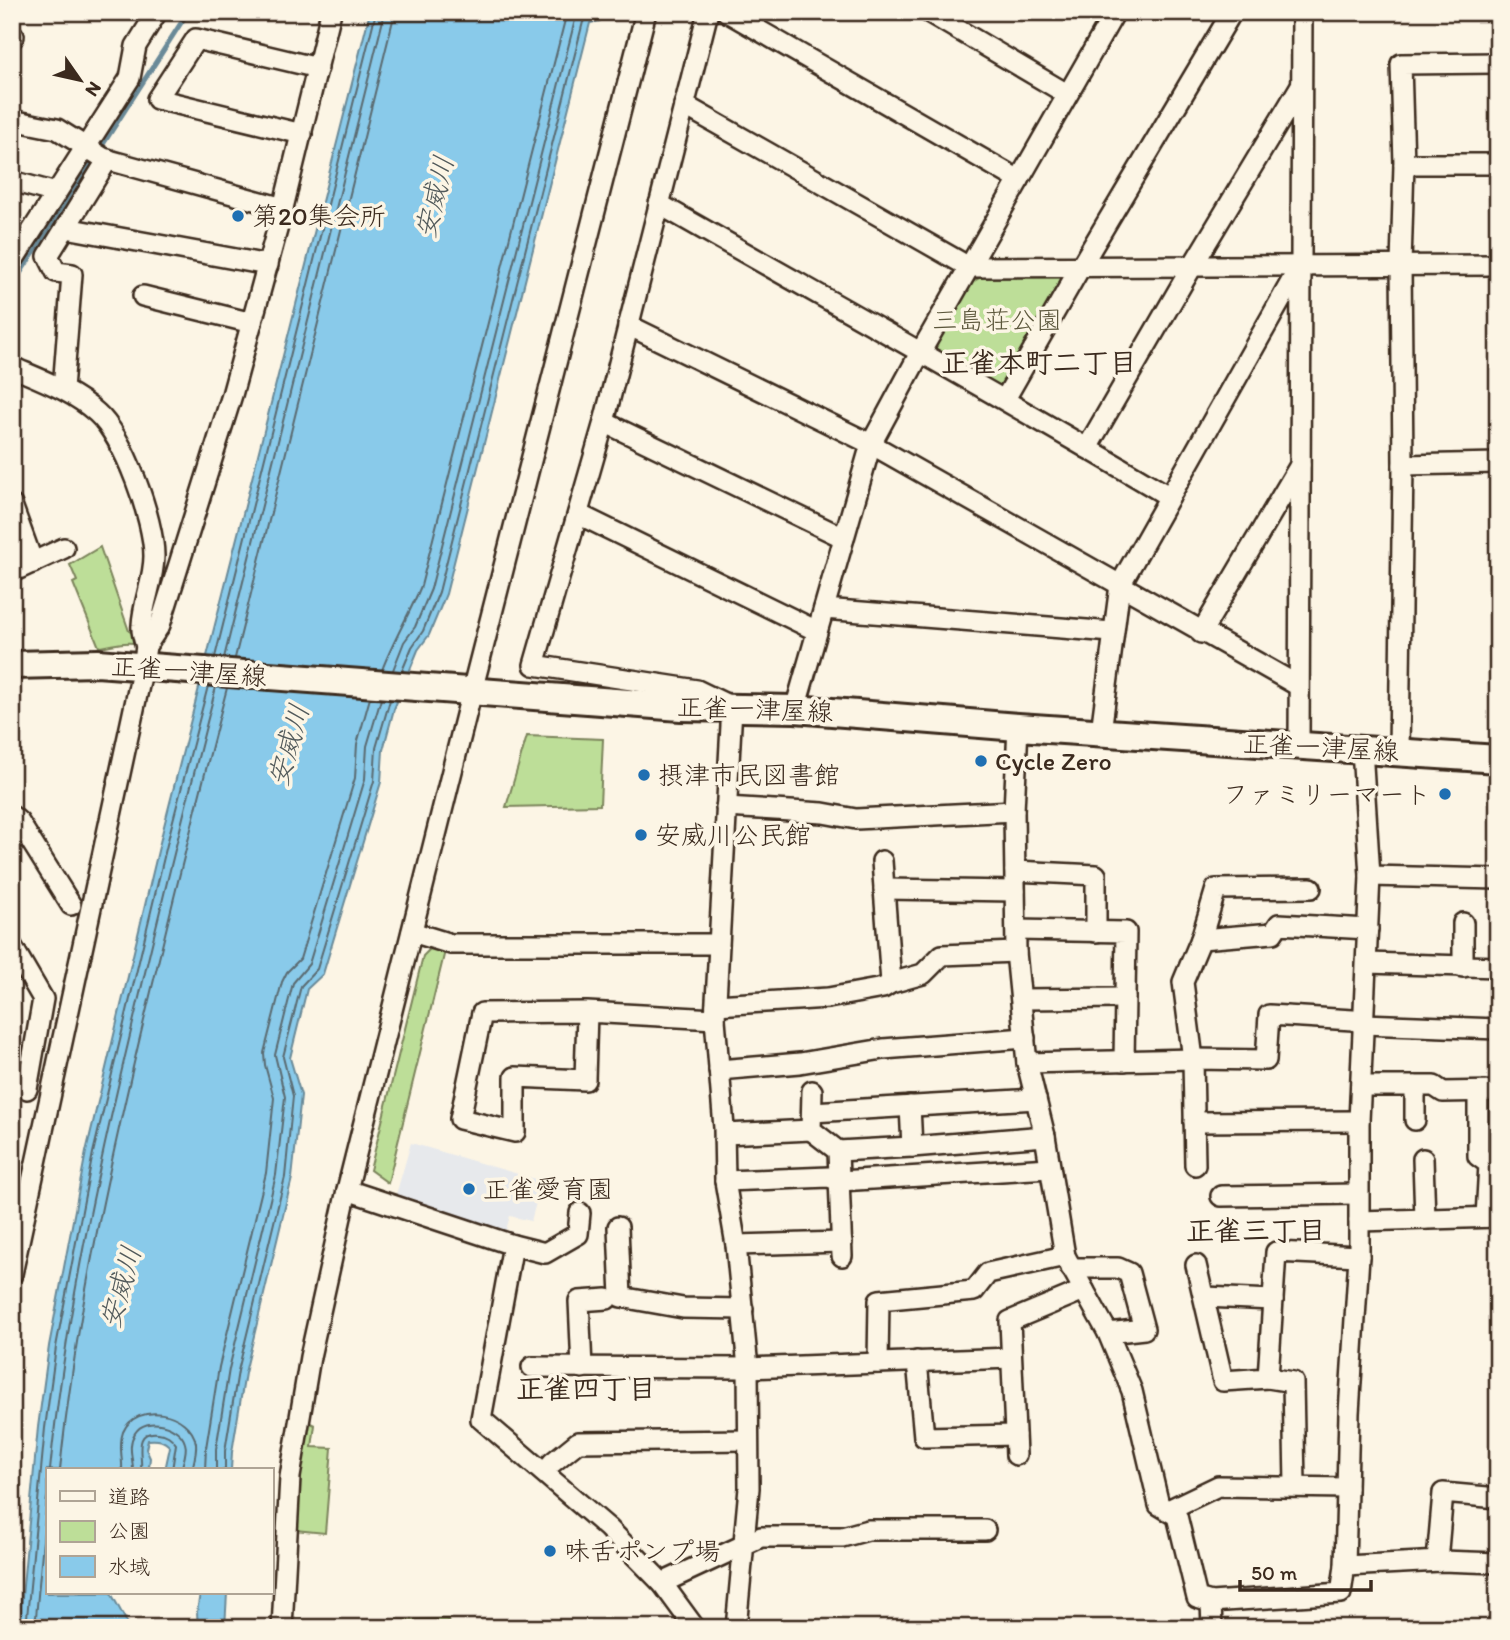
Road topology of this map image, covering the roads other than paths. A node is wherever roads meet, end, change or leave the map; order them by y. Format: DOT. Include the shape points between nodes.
graph roads {
  1 [pos="157,12"];
  2 [pos="331,12"];
  3 [pos="646,12"];
  4 [pos="708,12"];
  5 [pos="727,12"];
  6 [pos="928,12"];
  7 [pos="1115,12"];
  8 [pos="1231,12"];
  9 [pos="1302,12"];
  10 [pos="1498,63"];
  11 [pos="318,68"];
  12 [pos="1301,86"];
  13 [pos="1067,94"];
  14 [pos="684,105"];
  15 [pos="12,120"];
  16 [pos="302,134"];
  17 [pos="98,154"];
  18 [pos="1404,163"];
  19 [pos="1498,164"];
  20 [pos="1019,180"];
  21 [pos="12,181"];
  22 [pos="56,193"];
  23 [pos="659,204"];
  24 [pos="284,208"];
  25 [pos="66,228"];
  26 [pos="12,262"];
  27 [pos="268,265"];
  28 [pos="1193,265"];
  29 [pos="1301,265"];
  30 [pos="1401,265"];
  31 [pos="1498,265"];
  32 [pos="1081,266"];
  33 [pos="969,267"];
  34 [pos="144,296"];
  35 [pos="252,323"];
  36 [pos="628,325"];
  37 [pos="920,353"];
  38 [pos="12,367"];
  39 [pos="63,389"];
  40 [pos="1005,399"];
  41 [pos="604,422"];
  42 [pos="872,444"];
  43 [pos="1087,448"];
  44 [pos="1498,463"];
  45 [pos="1300,464"];
  46 [pos="1403,465"];
  47 [pos="1170,497"];
  48 [pos="12,506"];
  49 [pos="578,514"];
  50 [pos="845,538"];
  51 [pos="64,548"];
  52 [pos="33,563"];
  53 [pos="12,572"];
  54 [pos="1120,584"];
  55 [pos="824,609"];
  56 [pos="817,631"];
  57 [pos="1112,632"];
  58 [pos="1201,633"];
  59 [pos="148,661"];
  60 [pos="12,665"];
  61 [pos="1297,685"];
  62 [pos="461,691"];
  63 [pos="732,708"];
  64 [pos="795,709"];
  65 [pos="1018,727"];
  66 [pos="1101,732"];
  67 [pos="1298,746"];
  68 [pos="1362,749"];
  69 [pos="1399,751"];
  70 [pos="1498,759"];
  71 [pos="726,807"];
  72 [pos="1014,811"];
  73 [pos="12,816"];
  74 [pos="882,860"];
  75 [pos="1015,871"];
  76 [pos="1370,876"];
  77 [pos="1498,879"];
  78 [pos="1311,888"];
  79 [pos="884,889"];
  80 [pos="1016,891"];
  81 [pos="71,905"];
  82 [pos="1463,923"];
  83 [pos="1368,929"];
  84 [pos="1016,930"];
  85 [pos="412,932"];
  86 [pos="1096,932"];
  87 [pos="1201,939"];
  88 [pos="718,944"];
  89 [pos="12,946"];
  90 [pos="1016,952"];
  91 [pos="1367,963"];
  92 [pos="1463,967"];
  93 [pos="1498,967"];
  94 [pos="891,983"];
  95 [pos="1125,998"];
  96 [pos="1021,999"];
  97 [pos="587,1012"];
  98 [pos="715,1012"];
  99 [pos="1363,1024"];
  100 [pos="1498,1029"];
  101 [pos="1025,1038"];
  102 [pos="1194,1059"];
  103 [pos="1124,1061"];
  104 [pos="1027,1063"];
  105 [pos="719,1070"];
  106 [pos="1361,1086"];
  107 [pos="1415,1086"];
  108 [pos="812,1091"];
  109 [pos="17,1092"];
  110 [pos="51,1092"];
  111 [pos="1488,1092"];
  112 [pos="1035,1099"];
  113 [pos="910,1106"];
  114 [pos="1415,1120"];
  115 [pos="811,1121"];
  116 [pos="1359,1121"];
  117 [pos="1194,1122"];
  118 [pos="725,1134"];
  119 [pos="1045,1136"];
  120 [pos="912,1147"];
  121 [pos="838,1151"];
  122 [pos="1423,1159"];
  123 [pos="1195,1165"];
  124 [pos="1049,1168"];
  125 [pos="725,1181"];
  126 [pos="840,1181"];
  127 [pos="347,1190"];
  128 [pos="1357,1194"];
  129 [pos="1221,1196"];
  130 [pos="580,1213"];
  131 [pos="1492,1217"];
  132 [pos="1425,1219"];
  133 [pos="1359,1221"];
  134 [pos="618,1227"];
  135 [pos="513,1245"];
  136 [pos="736,1245"];
  137 [pos="1359,1256"];
  138 [pos="1068,1262"];
  139 [pos="1196,1265"];
  140 [pos="12,1274"];
  141 [pos="1084,1290"];
  142 [pos="1205,1297"];
  143 [pos="607,1299"];
  144 [pos="1273,1300"];
  145 [pos="743,1309"];
  146 [pos="1108,1333"];
  147 [pos="1011,1358"];
  148 [pos="917,1361"];
  149 [pos="878,1363"];
  150 [pos="532,1367"];
  151 [pos="582,1368"];
  152 [pos="748,1368"];
  153 [pos="1268,1378"];
  154 [pos="1015,1434"];
  155 [pos="748,1440"];
  156 [pos="1016,1455"];
  157 [pos="552,1463"];
  158 [pos="1295,1486"];
  159 [pos="1347,1488"];
  160 [pos="1498,1498"];
  161 [pos="1168,1510"];
  162 [pos="985,1530"];
  163 [pos="746,1543"];
  164 [pos="1437,1561"];
  165 [pos="1498,1563"];
  166 [pos="1345,1566"];
  167 [pos="662,1583"];
  168 [pos="1211,1602"];
  169 [pos="282,1628"];
  170 [pos="695,1628"];
  171 [pos="736,1628"];
  172 [pos="1212,1628"];
  1 -- 17 [label="street" via="136,46 130,78"];
  2 -- 11 [label="street"];
  3 -- 62 [label="street"];
  4 -- 14 [label="street"];
  5 -- 20 [label="street"];
  6 -- 13 [label="street"];
  7 -- 13 [label="street"];
  8 -- 32 [label="street"];
  9 -- 12 [label="street"];
  10 -- 18 [label="street" via="1401,64"];
  11 -- 16 [label="street"];
  11 -- 16 [label="street" via="196,39 157,99"];
  12 -- 28 [label="street"];
  12 -- 29 [label="street"];
  13 -- 20 [label="street"];
  14 -- 23 [label="street"];
  14 -- 33 [label="street"];
  15 -- 17 [label="street" via="57,129"];
  16 -- 24 [label="street"];
  17 -- 22 [label="street"];
  17 -- 24 [label="street"];
  17 -- 25 [label="street"];
  18 -- 19 [label="street"];
  18 -- 30 [label="street"];
  20 -- 33 [label="street"];
  21 -- 22 [label="street"];
  22 -- 26 [label="street"];
  23 -- 36 [label="street"];
  23 -- 37 [label="street"];
  24 -- 27 [label="street"];
  25 -- 27 [label="street"];
  25 -- 39 [label="street" via="48,256 56,272 72,274"];
  27 -- 35 [label="street"];
  28 -- 29 [label="street"];
  28 -- 32 [label="street"];
  28 -- 43 [label="street"];
  29 -- 30 [label="street"];
  29 -- 45 [label="street"];
  29 -- 47 [label="street"];
  30 -- 31 [label="street"];
  30 -- 46 [label="street"];
  32 -- 33 [label="street"];
  32 -- 40 [label="street"];
  33 -- 37 [label="street"];
  34 -- 35 [label="street"];
  35 -- 59 [label="street"];
  36 -- 41 [label="street"];
  36 -- 42 [label="street"];
  37 -- 40 [label="street"];
  37 -- 42 [label="street"];
  38 -- 39 [label="street"];
  39 -- 59 [label="street" via="99,414 122,450 147,508 154,555 141,626"];
  40 -- 43 [label="street"];
  41 -- 49 [label="street"];
  41 -- 50 [label="street"];
  42 -- 50 [label="street"];
  42 -- 54 [label="street"];
  43 -- 47 [label="street"];
  44 -- 46 [label="street"];
  45 -- 58 [label="street"];
  45 -- 61 [label="street"];
  46 -- 69 [label="street"];
  47 -- 54 [label="street"];
  48 -- 52 [label="street"];
  49 -- 56 [label="street"];
  49 -- 63 [label="street" via="534,665 697,690"];
  50 -- 55 [label="street"];
  51 -- 52 [label="street"];
  52 -- 53 [label="street"];
  54 -- 57 [label="street"];
  54 -- 58 [label="street"];
  55 -- 56 [label="street"];
  55 -- 57 [label="street"];
  56 -- 64 [label="street"];
  57 -- 66 [label="street"];
  58 -- 61 [label="street"];
  59 -- 60 [label="main road, 正雀一津屋線"];
  59 -- 62 [label="main road, 正雀一津屋線"];
  59 -- 110 [label="street"];
  61 -- 67 [label="street"];
  62 -- 63 [label="main road, 正雀一津屋線"];
  62 -- 85 [label="street"];
  63 -- 64 [label="main road, 正雀一津屋線"];
  63 -- 71 [label="street"];
  64 -- 65 [label="main road, 正雀一津屋線"];
  65 -- 66 [label="main road, 正雀一津屋線"];
  65 -- 72 [label="street"];
  66 -- 67 [label="main road, 正雀一津屋線"];
  67 -- 68 [label="main road, 正雀一津屋線"];
  68 -- 69 [label="main road, 正雀一津屋線"];
  68 -- 76 [label="street"];
  69 -- 70 [label="main road, 正雀一津屋線"];
  71 -- 72 [label="street" via="856,819"];
  71 -- 88 [label="street"];
  72 -- 75 [label="street"];
  73 -- 81 [label="street"];
  74 -- 79 [label="street"];
  75 -- 80 [label="street"];
  75 -- 86 [label="street" via="1096,875"];
  76 -- 77 [label="street"];
  76 -- 83 [label="street"];
  78 -- 87 [label="street" via="1216,889"];
  79 -- 80 [label="street"];
  79 -- 94 [label="street"];
  80 -- 84 [label="street"];
  82 -- 92 [label="street"];
  83 -- 87 [label="street" via="1279,924 1273,933"];
  83 -- 91 [label="street"];
  84 -- 86 [label="street"];
  84 -- 90 [label="street"];
  85 -- 88 [label="street" via="451,944"];
  85 -- 127 [label="street"];
  86 -- 95 [label="street" via="1126,932"];
  87 -- 102 [label="street" via="1183,982"];
  88 -- 98 [label="street"];
  89 -- 109 [label="street" via="43,999"];
  90 -- 94 [label="street" via="942,955 923,974"];
  90 -- 96 [label="street"];
  91 -- 92 [label="street"];
  91 -- 99 [label="street"];
  92 -- 93 [label="street"];
  94 -- 98 [label="street" via="828,998"];
  95 -- 96 [label="street"];
  95 -- 103 [label="street"];
  96 -- 101 [label="street"];
  97 -- 97 [label="street" via="482,1013 460,1119 514,1132 515,1077 585,1080"];
  97 -- 98 [label="street"];
  98 -- 105 [label="street"];
  99 -- 100 [label="street"];
  99 -- 102 [label="street" via="1269,1016 1266,1060"];
  99 -- 106 [label="street"];
  101 -- 104 [label="street"];
  101 -- 105 [label="street" via="883,1049"];
  102 -- 103 [label="street"];
  102 -- 117 [label="street"];
  103 -- 104 [label="street"];
  104 -- 112 [label="street"];
  105 -- 118 [label="street"];
  106 -- 107 [label="street"];
  106 -- 116 [label="street"];
  107 -- 111 [label="street" via="1434,1086 1443,1092"];
  107 -- 114 [label="street"];
  108 -- 115 [label="street"];
  109 -- 110 [label="street"];
  110 -- 140 [label="street"];
  111 -- 131 [label="street" via="1478,1156 1489,1164"];
  112 -- 113 [label="street"];
  112 -- 119 [label="street"];
  113 -- 115 [label="street"];
  113 -- 120 [label="street"];
  115 -- 118 [label="street"];
  115 -- 121 [label="street"];
  116 -- 117 [label="street"];
  116 -- 128 [label="street"];
  117 -- 123 [label="street"];
  118 -- 125 [label="street"];
  119 -- 120 [label="street"];
  119 -- 124 [label="street"];
  120 -- 121 [label="street"];
  121 -- 126 [label="street"];
  122 -- 132 [label="street"];
  124 -- 126 [label="street"];
  124 -- 138 [label="street"];
  125 -- 126 [label="street" via="830,1177"];
  125 -- 136 [label="street"];
  126 -- 136 [label="street" via="842,1249"];
  127 -- 135 [label="street"];
  127 -- 169 [label="street" via="310,1357 290,1477"];
  128 -- 129 [label="street"];
  128 -- 133 [label="street"];
  130 -- 135 [label="street" via="578,1234 545,1253"];
  131 -- 132 [label="street"];
  132 -- 133 [label="street"];
  133 -- 137 [label="street"];
  134 -- 145 [label="street" via="621,1297 683,1308"];
  135 -- 167 [label="street" via="481,1419 608,1528"];
  136 -- 145 [label="street"];
  137 -- 144 [label="street" via="1276,1252"];
  137 -- 159 [label="street"];
  138 -- 141 [label="street"];
  138 -- 146 [label="street" via="1129,1273 1144,1329"];
  138 -- 149 [label="street" via="988,1273 974,1291 879,1300"];
  139 -- 142 [label="street"];
  141 -- 146 [label="street"];
  141 -- 147 [label="street" via="1010,1321"];
  142 -- 144 [label="street"];
  142 -- 153 [label="street" via="1223,1381"];
  143 -- 151 [label="street" via="579,1301"];
  144 -- 153 [label="street"];
  145 -- 152 [label="street"];
  146 -- 161 [label="street" via="1132,1391 1158,1505"];
  147 -- 148 [label="street"];
  147 -- 154 [label="street"];
  148 -- 149 [label="street"];
  148 -- 154 [label="street" via="924,1437"];
  149 -- 152 [label="street"];
  150 -- 151 [label="street"];
  151 -- 152 [label="street"];
  152 -- 155 [label="street"];
  153 -- 158 [label="street" via="1293,1382"];
  154 -- 156 [label="street"];
  155 -- 157 [label="street" via="578,1442"];
  155 -- 163 [label="street"];
  158 -- 159 [label="street"];
  158 -- 161 [label="street" via="1219,1486"];
  159 -- 166 [label="street"];
  160 -- 164 [label="street" via="1443,1493"];
  161 -- 168 [label="street" via="1177,1516 1197,1598"];
  162 -- 163 [label="street" via="868,1530 842,1537 761,1537"];
  163 -- 167 [label="street"];
  163 -- 171 [label="street"];
  164 -- 165 [label="street"];
  164 -- 166 [label="street"];
  166 -- 168 [label="street" via="1341,1594"];
  167 -- 170 [label="street"];
  168 -- 172 [label="street"];
}
